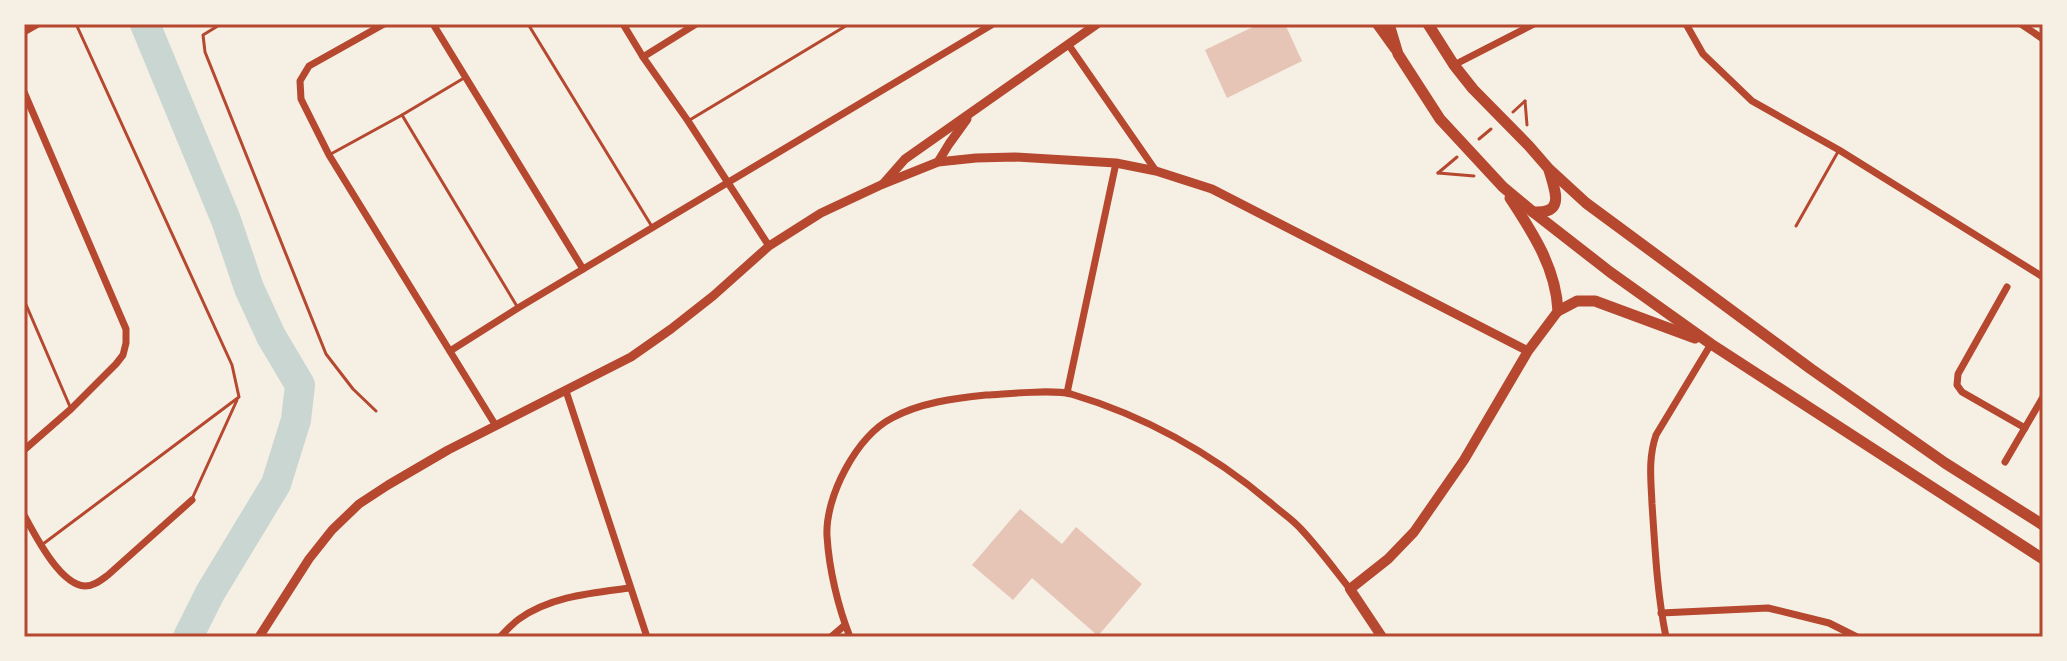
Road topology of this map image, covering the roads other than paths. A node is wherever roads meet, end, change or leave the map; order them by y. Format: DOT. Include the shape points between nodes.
graph roads {
  1 [pos="38,24"];
  2 [pos="76,24"];
  3 [pos="221,24"];
  4 [pos="384,24"];
  5 [pos="433,24"];
  6 [pos="528,24"];
  7 [pos="623,24"];
  8 [pos="696,24"];
  9 [pos="849,24"];
  10 [pos="993,24"];
  11 [pos="1097,24"];
  12 [pos="1377,24"];
  13 [pos="1389,24"];
  14 [pos="1428,24"];
  15 [pos="1534,24"];
  16 [pos="1686,24"];
  17 [pos="2021,24"];
  18 [pos="24,32"];
  19 [pos="2043,39"];
  20 [pos="1068,44"];
  21 [pos="1398,54"];
  22 [pos="643,57"];
  23 [pos="1454,65"];
  24 [pos="464,78"];
  25 [pos="24,92"];
  26 [pos="972,112"];
  27 [pos="402,115"];
  28 [pos="688,121"];
  29 [pos="1839,150"];
  30 [pos="329,155"];
  31 [pos="938,162"];
  32 [pos="1116,163"];
  33 [pos="1549,169"];
  34 [pos="1156,171"];
  35 [pos="728,183"];
  36 [pos="1499,183"];
  37 [pos="883,184"];
  38 [pos="1533,212"];
  39 [pos="1796,226"];
  40 [pos="653,229"];
  41 [pos="769,246"];
  42 [pos="583,269"];
  43 [pos="2043,277"];
  44 [pos="2007,287"];
  45 [pos="24,300"];
  46 [pos="518,308"];
  47 [pos="1558,311"];
  48 [pos="1711,344"];
  49 [pos="450,351"];
  50 [pos="1528,351"];
  51 [pos="566,391"];
  52 [pos="1067,393"];
  53 [pos="239,397"];
  54 [pos="2043,397"];
  55 [pos="71,409"];
  56 [pos="376,411"];
  57 [pos="496,426"];
  58 [pos="2025,428"];
  59 [pos="24,450"];
  60 [pos="2005,462"];
  61 [pos="192,500"];
  62 [pos="24,515"];
  63 [pos="2043,525"];
  64 [pos="41,546"];
  65 [pos="2043,559"];
  66 [pos="630,588"];
  67 [pos="1350,589"];
  68 [pos="1661,613"];
  69 [pos="845,625"];
  70 [pos="259,637"];
  71 [pos="500,637"];
  72 [pos="647,637"];
  73 [pos="831,637"];
  74 [pos="850,637"];
  75 [pos="1382,637"];
  76 [pos="1666,637"];
  77 [pos="1857,637"];
  1 -- 18 [label="street"];
  2 -- 53 [label="lane" via="232,365"];
  3 -- 56 [label="lane" via="203,35 205,52 265,205 326,354"];
  4 -- 30 [label="street" via="309,66 300,81 301,99"];
  5 -- 24 [label="street"];
  6 -- 40 [label="lane"];
  7 -- 22 [label="street"];
  8 -- 22 [label="street"];
  9 -- 28 [label="lane"];
  10 -- 35 [label="street"];
  11 -- 20 [label="street"];
  12 -- 21 [label="main road"];
  13 -- 21 [label="main road"];
  14 -- 23 [label="main road"];
  15 -- 23 [label="street"];
  16 -- 29 [label="street" via="1703,54 1752,101"];
  17 -- 19 [label="street"];
  20 -- 26 [label="street"];
  20 -- 34 [label="street"];
  21 -- 36 [label="main road" via="1440,119"];
  22 -- 28 [label="street"];
  23 -- 33 [label="main road"];
  24 -- 27 [label="lane"];
  24 -- 42 [label="street"];
  25 -- 55 [label="street" via="126,329 123,355"];
  26 -- 31 [label="street"];
  26 -- 37 [label="street" via="905,159"];
  27 -- 30 [label="lane"];
  27 -- 46 [label="lane"];
  28 -- 35 [label="street"];
  29 -- 39 [label="lane"];
  29 -- 43 [label="street"];
  30 -- 49 [label="street"];
  31 -- 32 [label="street" via="1015,157"];
  31 -- 37 [label="street"];
  32 -- 34 [label="street"];
  32 -- 52 [label="street"];
  33 -- 38 [label="main road" via="1554,206"];
  33 -- 63 [label="main road" via="1586,203 1751,325 1945,463"];
  34 -- 50 [label="street" via="1212,189"];
  35 -- 40 [label="street"];
  35 -- 41 [label="street"];
  36 -- 38 [label="main road"];
  36 -- 47 [label="main road" via="1553,275"];
  37 -- 41 [label="street" via="821,213"];
  38 -- 48 [label="main road"];
  40 -- 42 [label="street"];
  41 -- 51 [label="street" via="671,329"];
  42 -- 46 [label="street"];
  44 -- 58 [label="street" via="1958,374 1957,385"];
  45 -- 55 [label="lane"];
  46 -- 49 [label="street"];
  47 -- 48 [label="main road" via="1577,301 1595,301"];
  47 -- 50 [label="main road"];
  48 -- 65 [label="main road"];
  48 -- 68 [label="street" via="1650,452"];
  49 -- 57 [label="street"];
  50 -- 67 [label="main road" via="1414,532"];
  51 -- 57 [label="street"];
  51 -- 66 [label="street"];
  52 -- 67 [label="street" via="1140,419 1202,452 1299,527"];
  52 -- 69 [label="street" via="962,397 936,403 890,418 864,441 834,495 827,534"];
  53 -- 61 [label="lane"];
  53 -- 64 [label="lane"];
  54 -- 58 [label="street"];
  55 -- 59 [label="street"];
  57 -- 70 [label="street" via="359,504 309,559"];
  58 -- 60 [label="street"];
  61 -- 64 [label="street" via="94,585 73,583"];
  62 -- 64 [label="street"];
  66 -- 71 [label="street" via="545,605"];
  66 -- 72 [label="street"];
  67 -- 75 [label="main road"];
  68 -- 76 [label="street"];
  68 -- 77 [label="street" via="1768,608 1829,623"];
  69 -- 73 [label="street"];
  69 -- 74 [label="street"];
}
